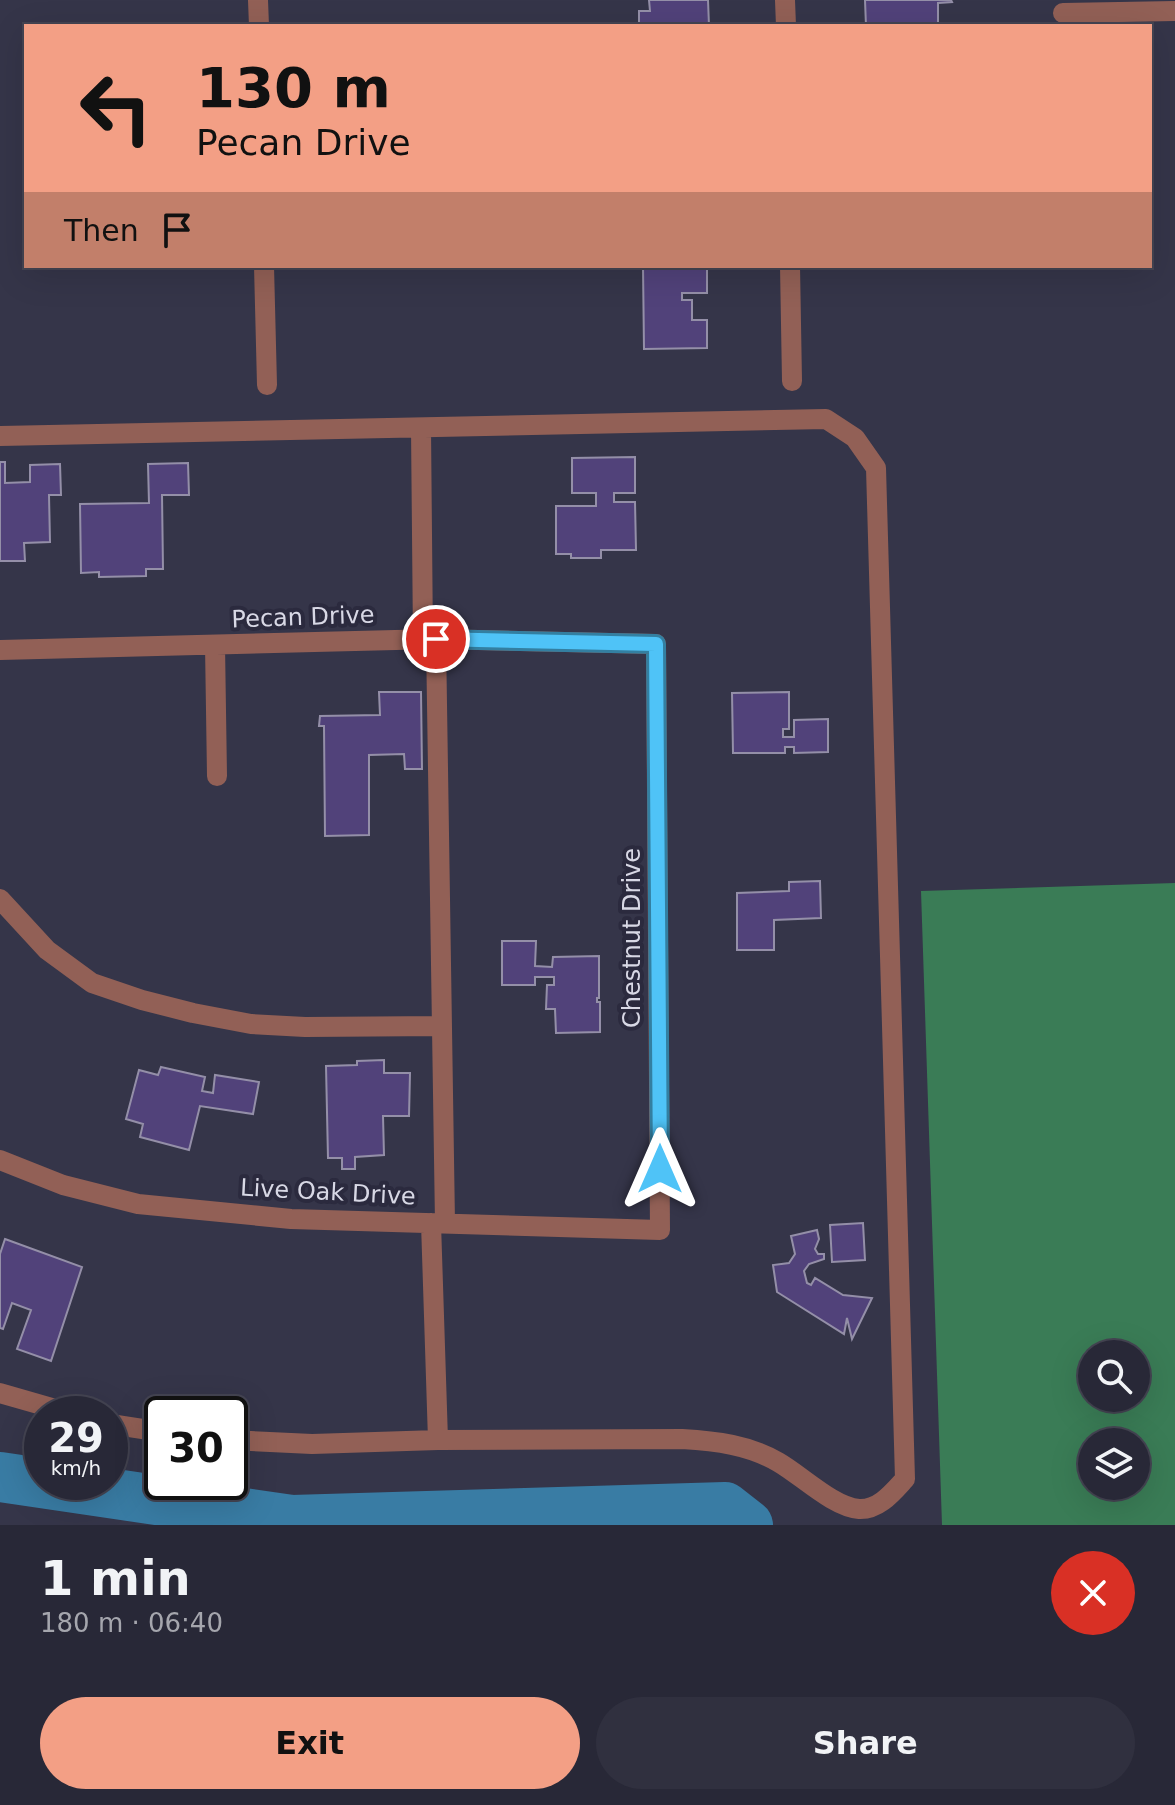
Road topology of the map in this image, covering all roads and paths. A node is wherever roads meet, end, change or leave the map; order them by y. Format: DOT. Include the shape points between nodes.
graph roads {
  1 [pos="258,0"];
  2 [pos="785,0"];
  3 [pos="1175,11"];
  4 [pos="1063,13"];
  5 [pos="259,24"];
  6 [pos="786,24"];
  7 [pos="264,268"];
  8 [pos="790,268"];
  9 [pos="792,381"];
  10 [pos="267,385"];
  11 [pos="421,428"];
  12 [pos="0,436"];
  13 [pos="430,640"];
  14 [pos="656,644"];
  15 [pos="215,645"];
  16 [pos="0,650"];
  17 [pos="217,776"];
  18 [pos="0,899"];
  19 [pos="442,1026"];
  20 [pos="0,1160"];
  21 [pos="438,1223"];
  22 [pos="660,1230"];
  23 [pos="0,1393"];
  24 [pos="24,1400"];
  25 [pos="438,1440"];
  26 [pos="248,1441"];
  1 -- 5 [label="street"];
  2 -- 6 [label="street"];
  3 -- 4 [label="street"];
  7 -- 10 [label="street"];
  8 -- 9 [label="street"];
  11 -- 12 [label="street"];
  11 -- 13 [label="street"];
  11 -- 25 [label="street" via="826,419 855,438 876,468 905,1479 883,1502 860,1509 839,1503 777,1461 715,1441"];
  13 -- 14 [label="street, Pecan Drive"];
  13 -- 15 [label="street, Pecan Drive"];
  13 -- 19 [label="street"];
  14 -- 22 [label="street, Chestnut Drive"];
  15 -- 16 [label="street, Pecan Drive"];
  15 -- 17 [label="street"];
  18 -- 19 [label="street" via="47,950 92,983 142,1000 251,1024"];
  19 -- 21 [label="street"];
  20 -- 21 [label="street, Live Oak Drive" via="63,1185 138,1204 291,1219"];
  21 -- 22 [label="street, Live Oak Drive"];
  21 -- 25 [label="street"];
  23 -- 24 [label="street"];
  25 -- 26 [label="street"];
}
